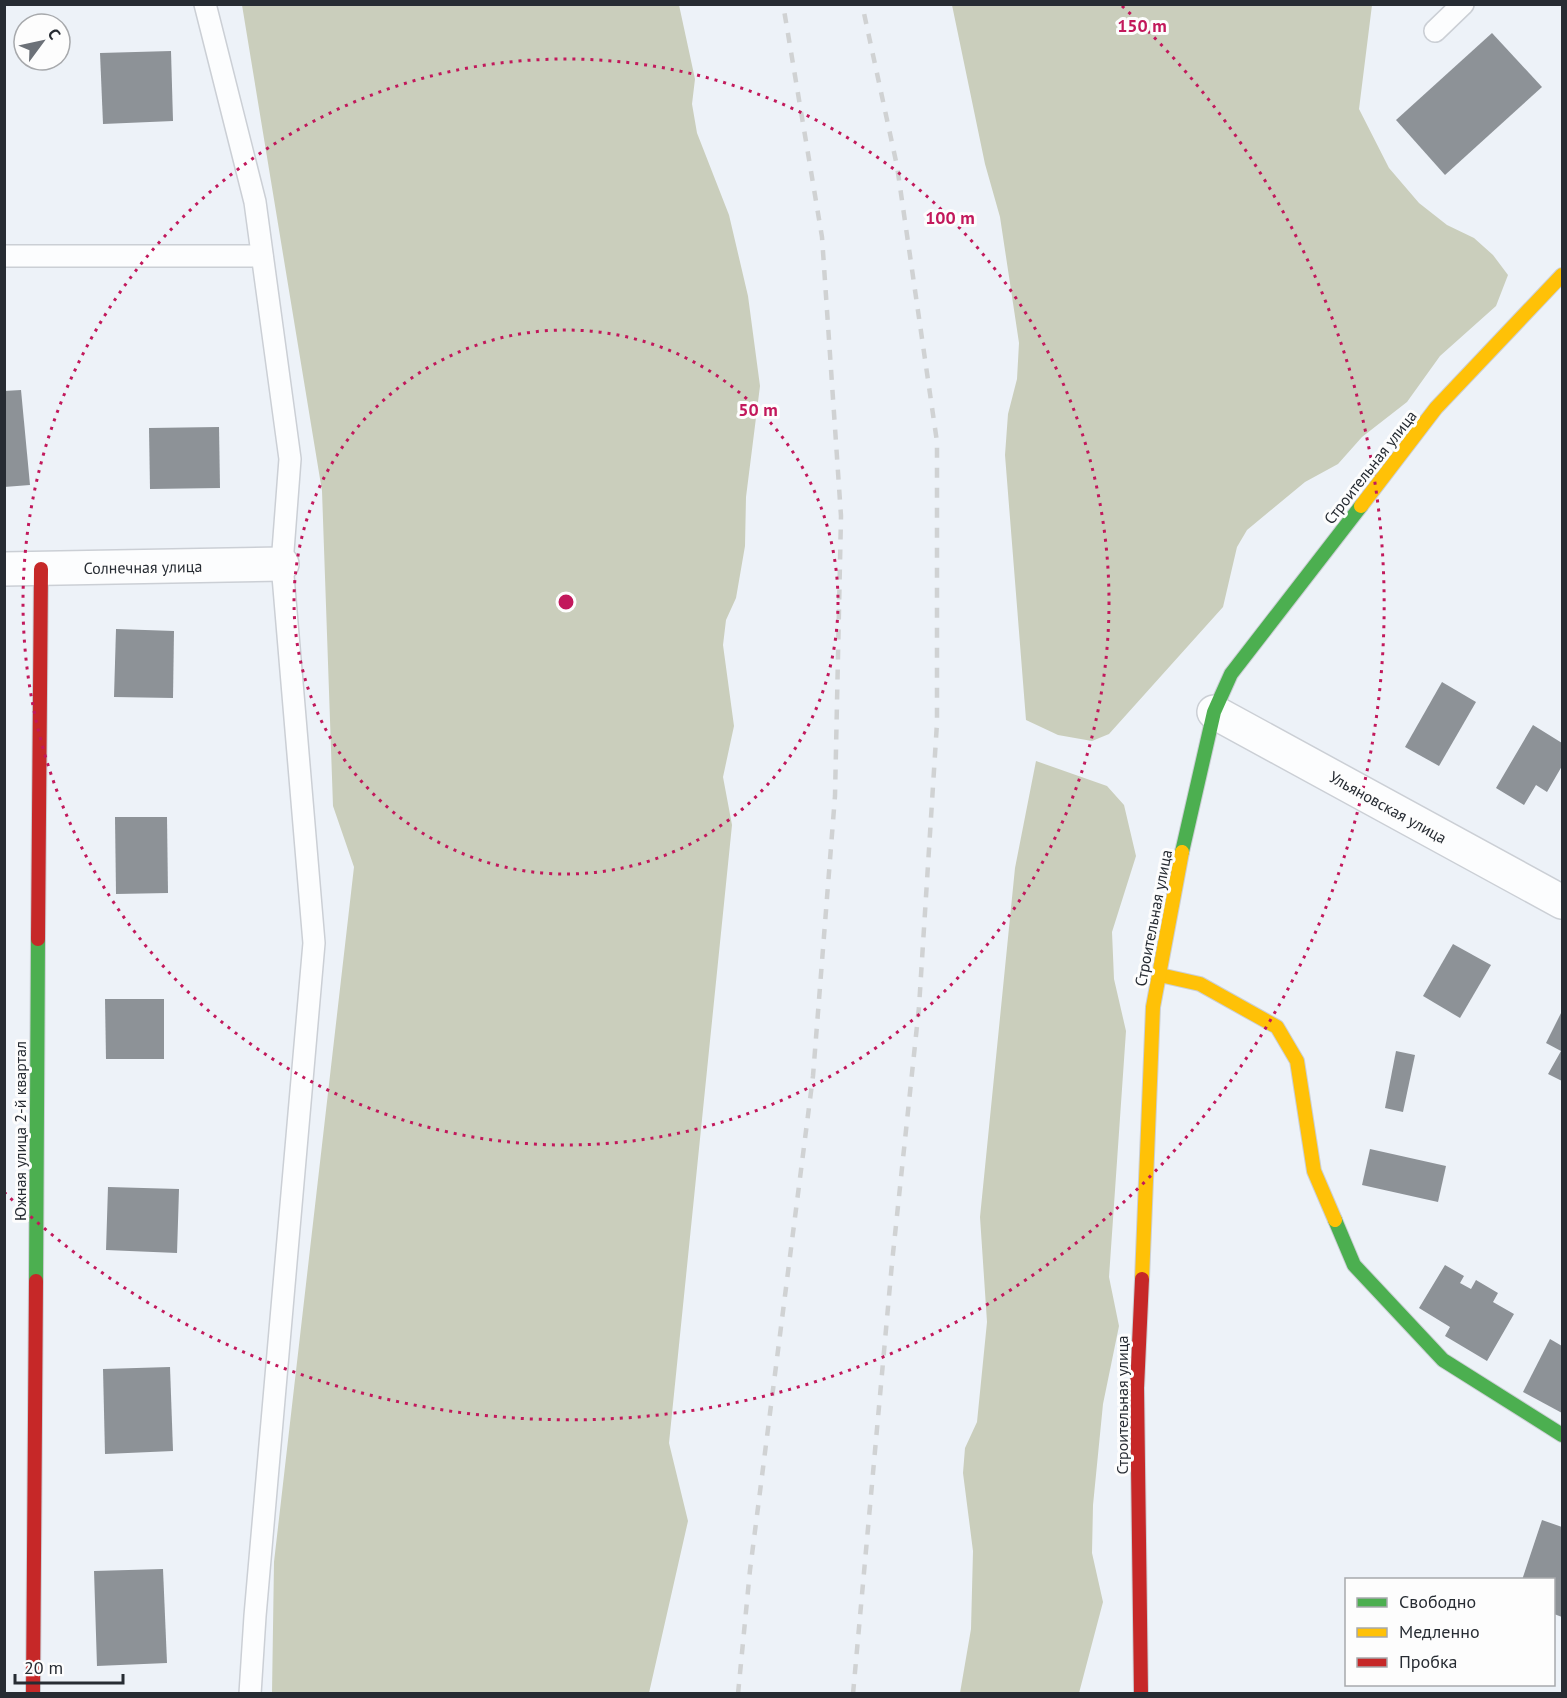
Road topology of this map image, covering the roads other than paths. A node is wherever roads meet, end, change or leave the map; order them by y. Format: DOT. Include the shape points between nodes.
graph roads {
  1 [pos="205,4"];
  2 [pos="1463,4"];
  3 [pos="1435,31"];
  4 [pos="4,256"];
  5 [pos="262,256"];
  6 [pos="1563,275"];
  7 [pos="282,564"];
  8 [pos="4,569"];
  9 [pos="41,569"];
  10 [pos="1214,712"];
  11 [pos="1563,902"];
  12 [pos="1160,975"];
  13 [pos="1563,1435"];
  14 [pos="33,1694"];
  15 [pos="250,1694"];
  16 [pos="1141,1694"];
  1 -- 5 [label="lane" via="255,202"];
  2 -- 3 [label="lane"];
  4 -- 5 [label="lane"];
  5 -- 7 [label="lane" via="290,459"];
  6 -- 10 [label="street, Строительная улица" via="1436,408 1231,674"];
  7 -- 9 [label="street, Солнечная улица"];
  7 -- 15 [label="lane" via="314,944"];
  8 -- 9 [label="street, Солнечная улица"];
  9 -- 14 [label="street, Южная улица 2-й квартал"];
  10 -- 11 [label="street, Ульяновская улица"];
  10 -- 12 [label="street, Строительная улица" via="1185,837"];
  12 -- 13 [label="street" via="1200,984 1277,1027 1297,1061 1314,1171 1354,1265 1443,1360"];
  12 -- 16 [label="street, Строительная улица" via="1153,1006 1137,1388"];
}
